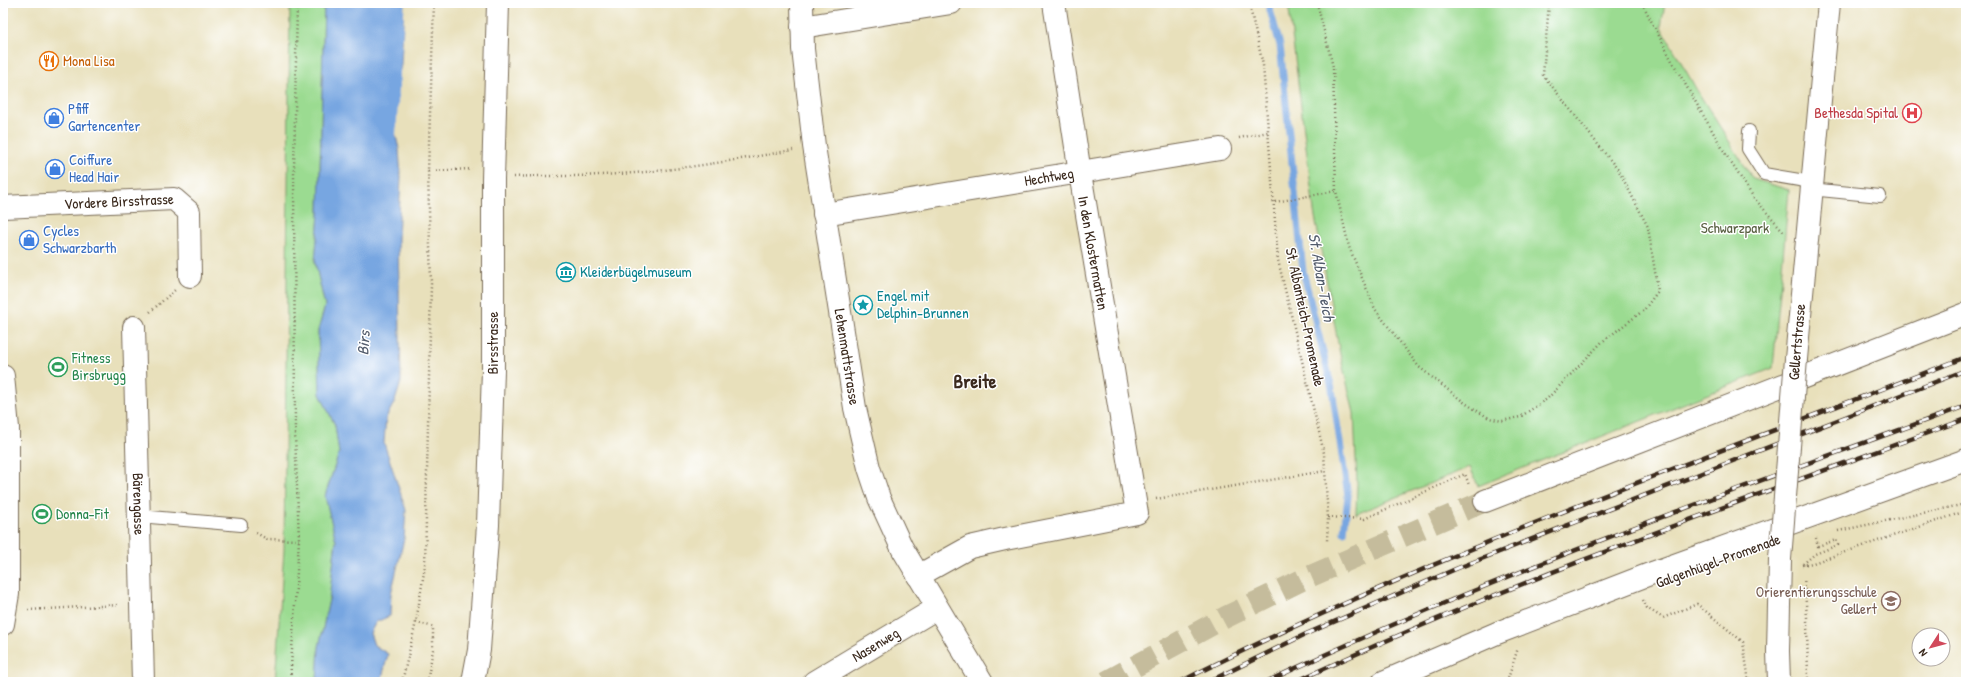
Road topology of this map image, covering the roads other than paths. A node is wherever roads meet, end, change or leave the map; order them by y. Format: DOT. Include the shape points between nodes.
graph roads {
  1 [pos="498,3"];
  2 [pos="802,3"];
  3 [pos="952,3"];
  4 [pos="1054,3"];
  5 [pos="1829,3"];
  6 [pos="802,26"];
  7 [pos="1749,131"];
  8 [pos="1220,149"];
  9 [pos="1080,173"];
  10 [pos="1811,186"];
  11 [pos="1880,196"];
  12 [pos="3,207"];
  13 [pos="824,214"];
  14 [pos="190,276"];
  15 [pos="1966,314"];
  16 [pos="134,327"];
  17 [pos="3,376"];
  18 [pos="1966,460"];
  19 [pos="1485,502"];
  20 [pos="139,516"];
  21 [pos="241,525"];
  22 [pos="918,576"];
  23 [pos="937,608"];
  24 [pos="4,617"];
  25 [pos="1389,680"];
  26 [pos="143,682"];
  27 [pos="473,682"];
  28 [pos="814,682"];
  29 [pos="982,682"];
  30 [pos="1779,682"];
  1 -- 27 [label="main road, Birsstrasse" via="493,179 493,370 488,525 479,650"];
  2 -- 6 [label="main road, Lehenmattstrasse"];
  3 -- 6 [label="main road"];
  4 -- 9 [label="main road, In den Klostermatten"];
  5 -- 10 [label="main road, Gellertstrasse"];
  6 -- 13 [label="main road, Lehenmattstrasse" via="814,146"];
  7 -- 10 [label="lane" via="1748,149 1764,174"];
  8 -- 9 [label="main road, Hechtweg"];
  9 -- 13 [label="main road, Hechtweg"];
  9 -- 22 [label="main road, In den Klostermatten" via="1136,507 970,547"];
  10 -- 11 [label="lane"];
  10 -- 30 [label="main road, Gellertstrasse, bridge" via="1780,561"];
  12 -- 14 [label="main road, Vordere Birsstrasse" via="174,199 190,212"];
  13 -- 22 [label="main road, Lehenmattstrasse" via="856,408 869,468 879,498"];
  15 -- 19 [label="main road"];
  16 -- 20 [label="main road, Bärengasse"];
  17 -- 24 [label="main road" via="8,428 8,594"];
  18 -- 25 [label="main road" via="1655,572 1497,633"];
  20 -- 21 [label="lane"];
  20 -- 26 [label="main road, Bärengasse"];
  22 -- 23 [label="main road, Lehenmattstrasse"];
  23 -- 28 [label="main road, Nasenweg"];
  23 -- 29 [label="main road, Lehenmattstrasse"];
}
